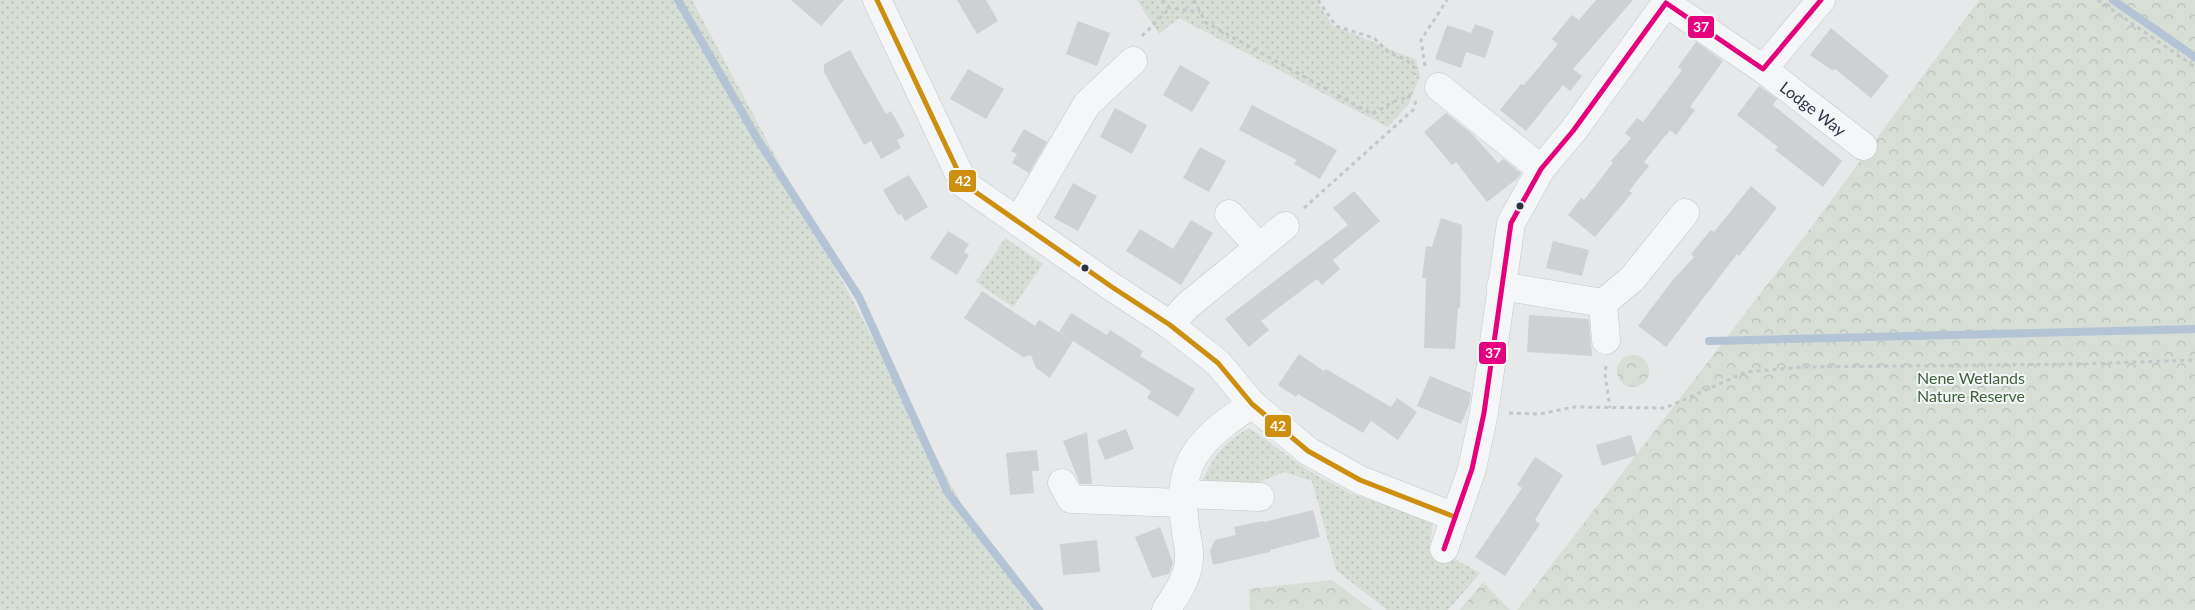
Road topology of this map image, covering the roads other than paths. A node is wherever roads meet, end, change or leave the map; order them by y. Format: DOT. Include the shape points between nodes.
graph roads {
  1 [pos="877,0"];
  2 [pos="1821,0"];
  3 [pos="1664,1"];
  4 [pos="1132,60"];
  5 [pos="1762,69"];
  6 [pos="1425,84"];
  7 [pos="1863,146"];
  8 [pos="1541,169"];
  9 [pos="1229,214"];
  10 [pos="1685,214"];
  11 [pos="1018,222"];
  12 [pos="1285,226"];
  13 [pos="1259,247"];
  14 [pos="1501,286"];
  15 [pos="1603,303"];
  16 [pos="1170,325"];
  17 [pos="1606,340"];
  18 [pos="1252,404"];
  19 [pos="1062,483"];
  20 [pos="1260,497"];
  21 [pos="1182,499"];
  22 [pos="1455,517"];
  23 [pos="1444,549"];
  24 [pos="1166,610"];
  1 -- 11 [label="street" via="964,184"];
  2 -- 5 [label="street, Lodge Way"];
  3 -- 5 [label="street, Lodge Way"];
  3 -- 8 [label="street, Lodge Way" via="1573,130"];
  4 -- 11 [label="street" via="1087,104"];
  5 -- 7 [label="street, Lodge Way"];
  6 -- 8 [label="street"];
  8 -- 14 [label="street, Lodge Way" via="1512,223"];
  9 -- 13 [label="street"];
  10 -- 15 [label="street" via="1632,279"];
  11 -- 16 [label="street"];
  12 -- 13 [label="street"];
  13 -- 16 [label="street" via="1187,306"];
  14 -- 15 [label="street"];
  14 -- 22 [label="street, Lodge Way" via="1484,413 1472,469"];
  15 -- 17 [label="street"];
  16 -- 18 [label="street" via="1218,363"];
  18 -- 21 [label="street" via="1216,430 1201,446 1184,482"];
  18 -- 22 [label="street" via="1308,451 1360,480"];
  19 -- 21 [label="street" via="1071,499"];
  20 -- 21 [label="street"];
  21 -- 24 [label="street" via="1190,559 1180,589"];
  22 -- 23 [label="street, Lodge Way"];
}
